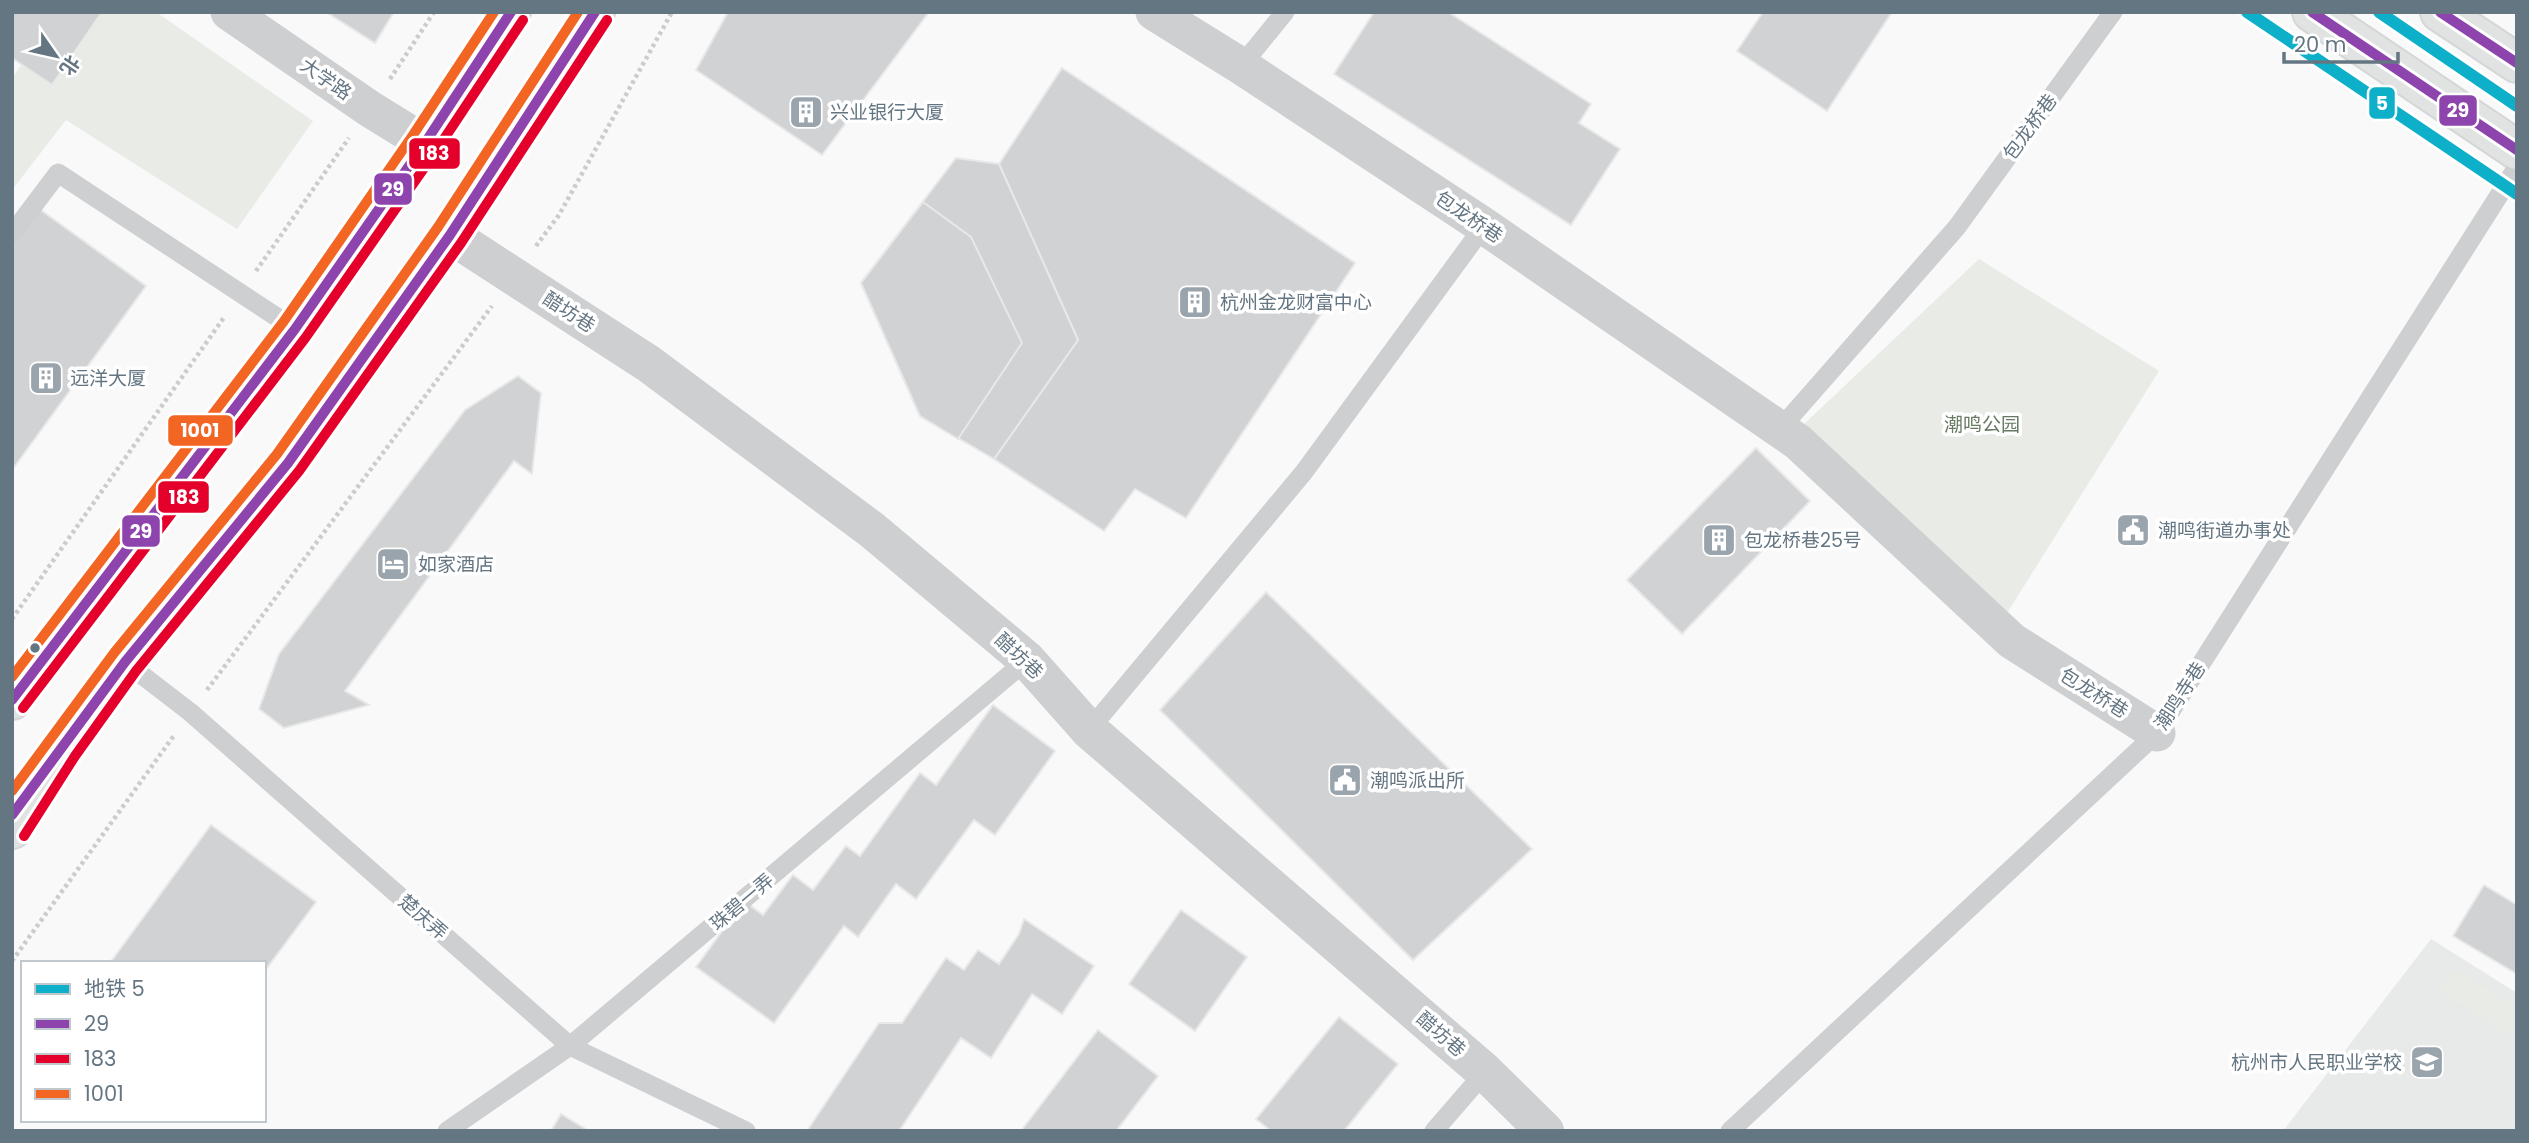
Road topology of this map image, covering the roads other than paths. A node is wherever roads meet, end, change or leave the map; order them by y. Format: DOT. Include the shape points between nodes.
graph roads {
  1 [pos="229,12"];
  2 [pos="511,12"];
  3 [pos="595,12"];
  4 [pos="1154,12"];
  5 [pos="1285,12"];
  6 [pos="2113,12"];
  7 [pos="2312,12"];
  8 [pos="2440,12"];
  9 [pos="2517,63"];
  10 [pos="1241,65"];
  11 [pos="425,143"];
  12 [pos="2517,150"];
  13 [pos="2517,167"];
  14 [pos="1483,226"];
  15 [pos="12,234"];
  16 [pos="450,235"];
  17 [pos="295,329"];
  18 [pos="1779,430"];
  19 [pos="1027,660"];
  20 [pos="125,662"];
  21 [pos="12,700"];
  22 [pos="1089,730"];
  23 [pos="2157,733"];
  24 [pos="63,748"];
  25 [pos="12,815"];
  26 [pos="12,830"];
  27 [pos="570,1046"];
  28 [pos="1485,1072"];
  29 [pos="447,1131"];
  30 [pos="746,1131"];
  31 [pos="1434,1131"];
  32 [pos="1545,1131"];
  33 [pos="1730,1131"];
  1 -- 11 [label="street, 大学路"];
  2 -- 11 [label="main road"];
  3 -- 16 [label="main road"];
  4 -- 10 [label="street, 包龙桥巷"];
  5 -- 10 [label="lane"];
  6 -- 18 [label="lane, 包龙桥巷" via="1957,227"];
  7 -- 12 [label="main road"];
  8 -- 9 [label="main road"];
  10 -- 14 [label="street, 包龙桥巷"];
  11 -- 17 [label="main road"];
  13 -- 23 [label="lane, 潮鸣寺巷"];
  14 -- 18 [label="street, 包龙桥巷"];
  14 -- 22 [label="lane" via="1304,472"];
  15 -- 17 [label="lane" via="58,173"];
  16 -- 19 [label="street, 醋坊巷" via="649,364 872,530"];
  16 -- 20 [label="main road" via="288,463"];
  17 -- 21 [label="main road"];
  18 -- 23 [label="street, 包龙桥巷" via="1798,442 2012,641"];
  19 -- 22 [label="street, 醋坊巷"];
  19 -- 27 [label="lane, 珠碧一弄"];
  20 -- 24 [label="main road"];
  20 -- 27 [label="lane, 楚庆弄" via="190,712"];
  22 -- 28 [label="street, 醋坊巷"];
  23 -- 33 [label="lane, 潮鸣寺巷"];
  24 -- 25 [label="main road"];
  24 -- 26 [label="main road"];
  27 -- 29 [label="lane, 珠碧一弄"];
  27 -- 30 [label="lane, 楚庆弄"];
  28 -- 31 [label="lane"];
  28 -- 32 [label="street, 醋坊巷"];
}
